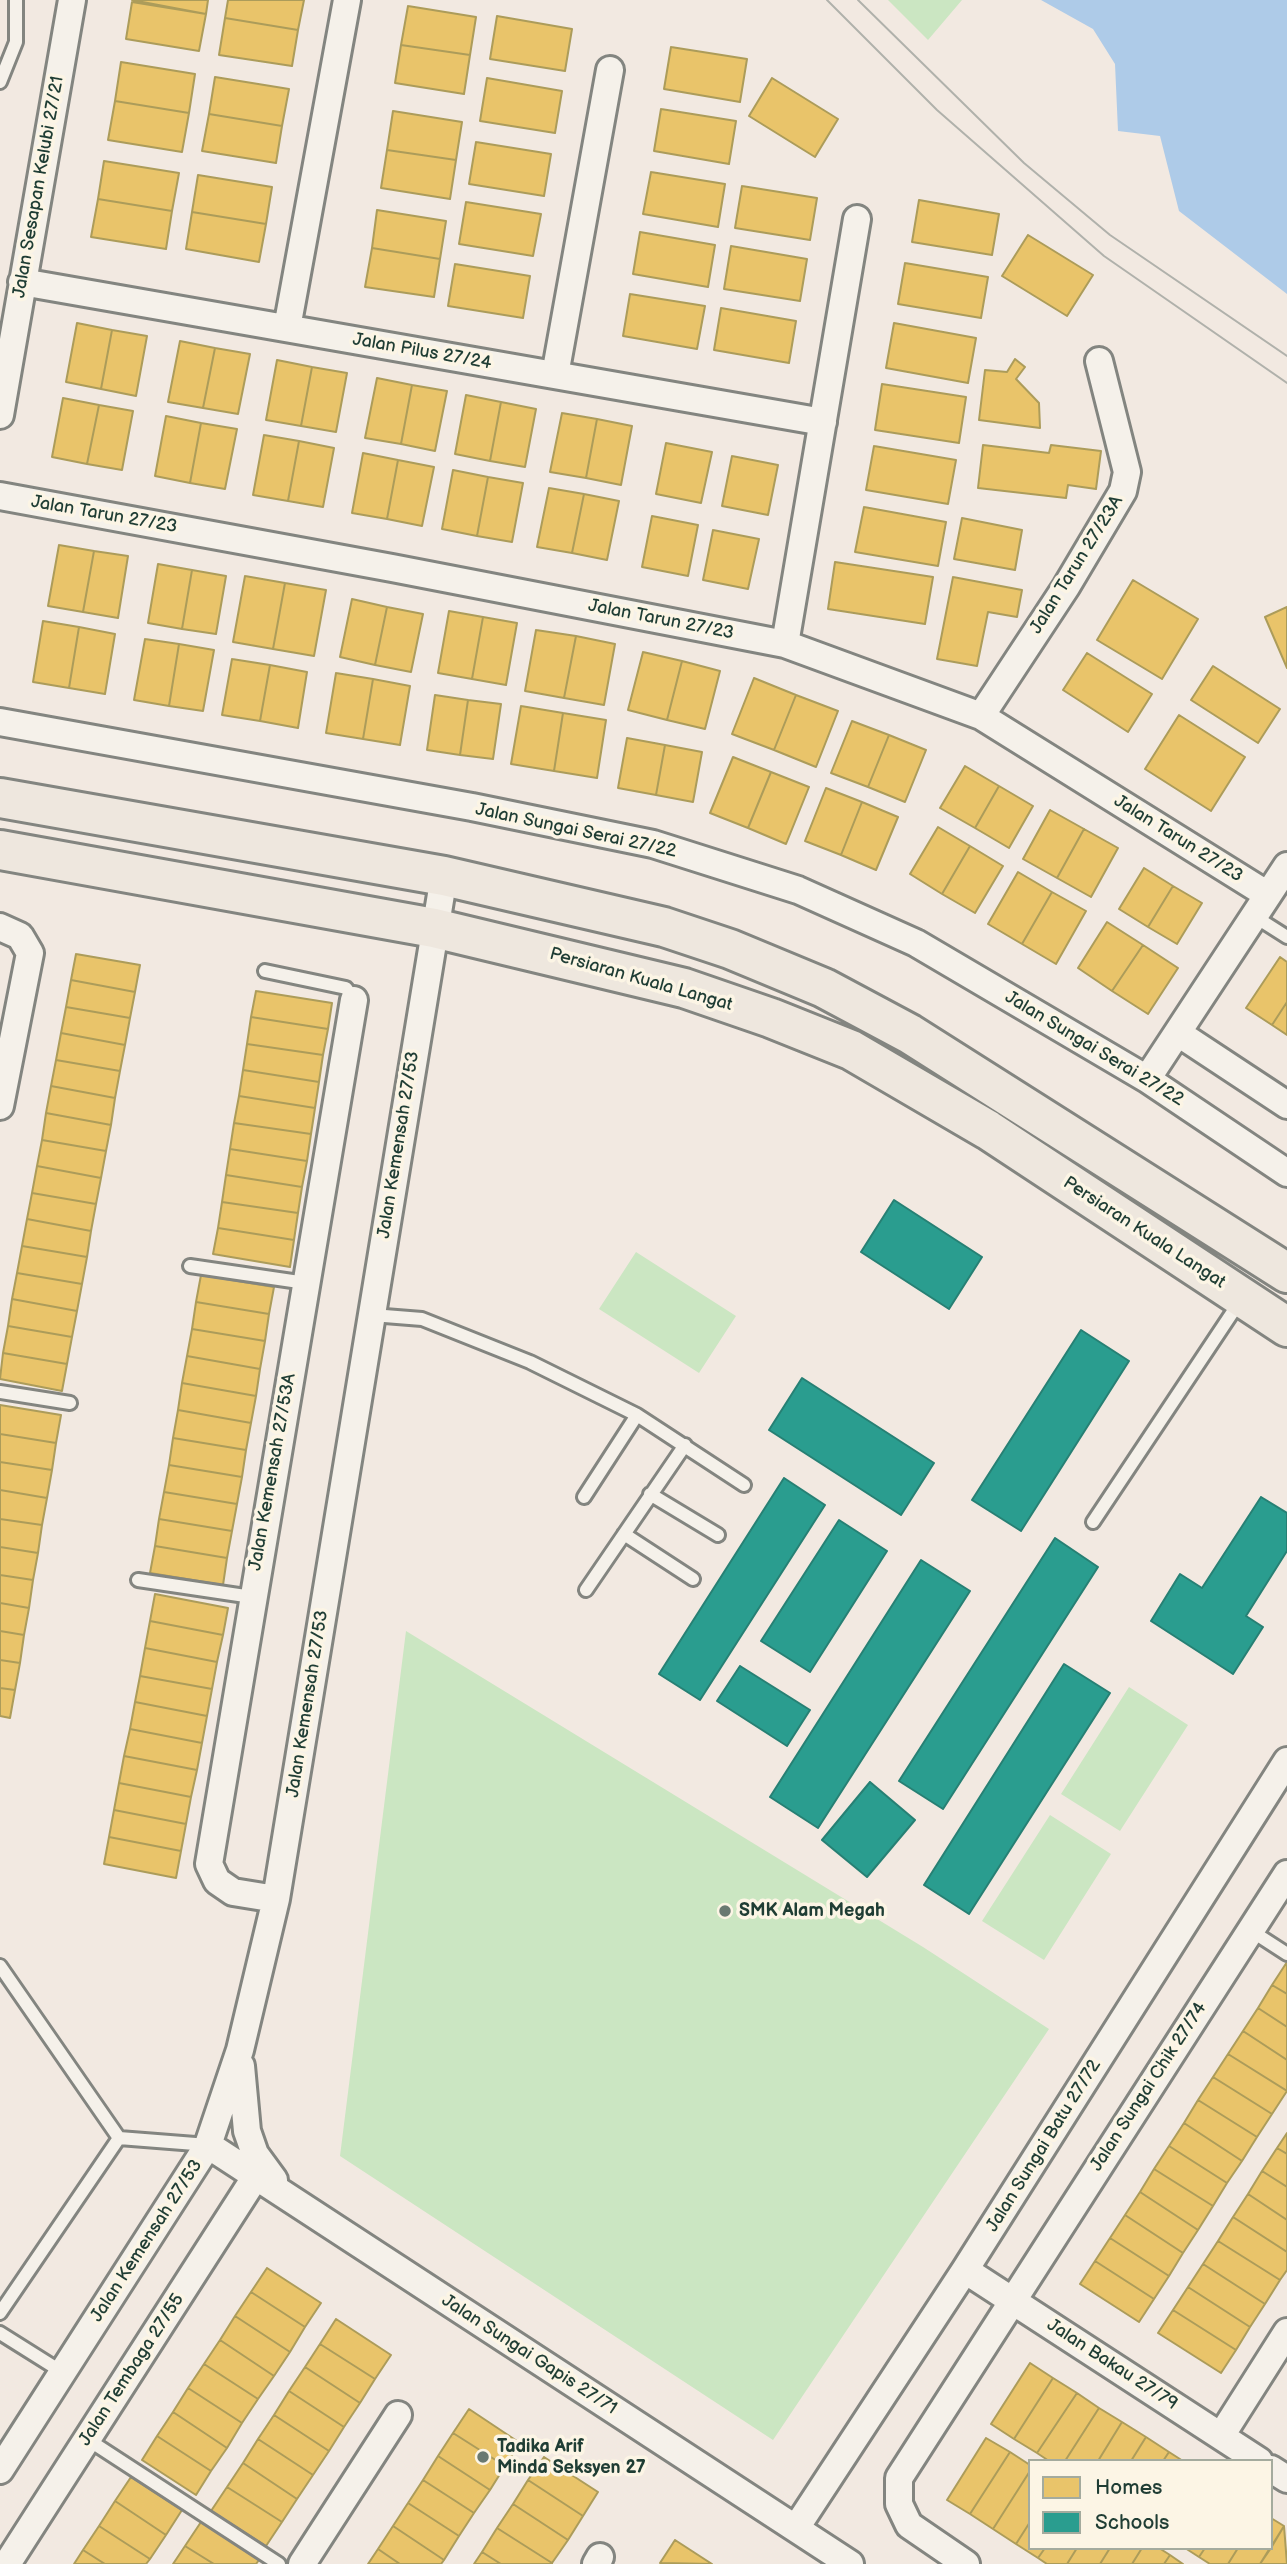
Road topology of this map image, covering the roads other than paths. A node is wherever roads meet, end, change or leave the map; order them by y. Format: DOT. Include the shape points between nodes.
graph roads {
  1 [pos="16,0"];
  2 [pos="72,0"];
  3 [pos="346,0"];
  4 [pos="610,70"];
  5 [pos="0,82"];
  6 [pos="857,219"];
  7 [pos="22,282"];
  8 [pos="287,328"];
  9 [pos="1099,361"];
  10 [pos="555,375"];
  11 [pos="0,415"];
  12 [pos="823,422"];
  13 [pos="0,496"];
  14 [pos="785,645"];
  15 [pos="981,716"];
  16 [pos="0,722"];
  17 [pos="0,798"];
  18 [pos="0,850"];
  19 [pos="1287,866"];
  20 [pos="444,876"];
  21 [pos="1261,906"];
  22 [pos="0,927"];
  23 [pos="434,928"];
  24 [pos="1287,937"];
  25 [pos="265,971"];
  26 [pos="354,1000"];
  27 [pos="1178,1033"];
  28 [pos="1147,1079"];
  29 [pos="1287,1105"];
  30 [pos="0,1106"];
  31 [pos="1287,1173"];
  32 [pos="190,1266"];
  33 [pos="1287,1273"];
  34 [pos="306,1283"];
  35 [pos="1242,1298"];
  36 [pos="372,1315"];
  37 [pos="1287,1327"];
  38 [pos="0,1392"];
  39 [pos="70,1403"];
  40 [pos="637,1415"];
  41 [pos="685,1445"];
  42 [pos="744,1485"];
  43 [pos="650,1494"];
  44 [pos="584,1497"];
  45 [pos="1093,1522"];
  46 [pos="624,1534"];
  47 [pos="718,1535"];
  48 [pos="692,1579"];
  49 [pos="138,1580"];
  50 [pos="586,1590"];
  51 [pos="252,1597"];
  52 [pos="1287,1761"];
  53 [pos="1287,1874"];
  54 [pos="276,1899"];
  55 [pos="1250,1930"];
  56 [pos="1287,1954"];
  57 [pos="0,1966"];
  58 [pos="240,2050"];
  59 [pos="119,2138"];
  60 [pos="208,2145"];
  61 [pos="256,2176"];
  62 [pos="285,2195"];
  63 [pos="965,2270"];
  64 [pos="1012,2300"];
  65 [pos="0,2313"];
  66 [pos="1287,2332"];
  67 [pos="0,2333"];
  68 [pos="62,2372"];
  69 [pos="398,2415"];
  70 [pos="1221,2436"];
  71 [pos="88,2439"];
  72 [pos="1256,2459"];
  73 [pos="0,2470"];
  74 [pos="796,2528"];
  75 [pos="7,2564"];
  76 [pos="279,2564"];
  77 [pos="302,2564"];
  78 [pos="850,2564"];
  79 [pos="966,2564"];
  1 -- 5 [label="lane" via="16,42"];
  2 -- 7 [label="street, Jalan Sesapan Kelubi 27/21"];
  3 -- 8 [label="street"];
  4 -- 10 [label="street"];
  6 -- 12 [label="street"];
  7 -- 8 [label="street, Jalan Pilus 27/24"];
  7 -- 11 [label="street, Jalan Sesapan Kelubi 27/21"];
  8 -- 10 [label="street, Jalan Pilus 27/24"];
  9 -- 15 [label="street, Jalan Tarun 27/23A" via="1127,472 1123,491"];
  10 -- 12 [label="street, Jalan Pilus 27/24"];
  12 -- 14 [label="street"];
  13 -- 14 [label="street, Jalan Tarun 27/23"];
  14 -- 15 [label="street, Jalan Tarun 27/23"];
  15 -- 21 [label="street, Jalan Tarun 27/23"];
  16 -- 28 [label="street, Jalan Sungai Serai 27/22" via="653,844 798,890 916,943"];
  17 -- 20 [label="main road"];
  18 -- 23 [label="main road, Persiaran Kuala Langat"];
  19 -- 21 [label="street"];
  20 -- 23 [label="street, Jalan Kemensah 27/53"];
  20 -- 33 [label="main road" via="664,927 824,988 910,1034"];
  21 -- 24 [label="lane"];
  21 -- 27 [label="street"];
  22 -- 30 [label="street" via="20,936 30,953"];
  23 -- 35 [label="main road, Persiaran Kuala Langat" via="684,988 851,1050 988,1130"];
  23 -- 36 [label="street, Jalan Kemensah 27/53"];
  25 -- 26 [label="lane" via="346,988"];
  26 -- 34 [label="street, Jalan Kemensah 27/53A"];
  27 -- 28 [label="street"];
  27 -- 29 [label="street"];
  28 -- 31 [label="street, Jalan Sungai Serai 27/22"];
  32 -- 34 [label="lane"];
  34 -- 51 [label="street, Jalan Kemensah 27/53A"];
  35 -- 37 [label="main road, Persiaran Kuala Langat"];
  35 -- 45 [label="lane"];
  36 -- 40 [label="lane" via="422,1319 530,1362"];
  36 -- 54 [label="street, Jalan Kemensah 27/53"];
  38 -- 39 [label="lane"];
  40 -- 41 [label="lane"];
  40 -- 44 [label="lane"];
  41 -- 42 [label="lane"];
  41 -- 43 [label="lane"];
  43 -- 46 [label="lane"];
  43 -- 47 [label="lane"];
  46 -- 48 [label="lane"];
  46 -- 50 [label="lane"];
  49 -- 51 [label="lane"];
  51 -- 54 [label="street, Jalan Kemensah 27/53A" via="209,1864 216,1881 233,1892"];
  52 -- 63 [label="street, Jalan Sungai Batu 27/72"];
  53 -- 55 [label="street, Jalan Sungai Chik 27/74"];
  54 -- 58 [label="street, Jalan Kemensah 27/53"];
  55 -- 56 [label="lane"];
  55 -- 64 [label="street, Jalan Sungai Chik 27/74"];
  57 -- 59 [label="lane"];
  58 -- 60 [label="street, Jalan Kemensah 27/53"];
  58 -- 62 [label="street" via="247,2131 255,2154"];
  59 -- 60 [label="lane"];
  59 -- 65 [label="lane"];
  60 -- 61 [label="street, Jalan Sungai Gapis 27/71"];
  60 -- 68 [label="street, Jalan Kemensah 27/53"];
  61 -- 62 [label="street, Jalan Sungai Gapis 27/71"];
  61 -- 71 [label="street, Jalan Tembaga 27/55"];
  62 -- 74 [label="street, Jalan Sungai Gapis 27/71"];
  63 -- 64 [label="street, Jalan Bakau 27/79"];
  63 -- 74 [label="street, Jalan Sungai Batu 27/72"];
  64 -- 70 [label="street, Jalan Bakau 27/79"];
  64 -- 79 [label="street, Jalan Sungai Chik 27/74" via="899,2478 899,2504 909,2525"];
  66 -- 70 [label="street"];
  67 -- 68 [label="lane"];
  68 -- 73 [label="street, Jalan Kemensah 27/53"];
  69 -- 77 [label="street"];
  70 -- 72 [label="street, Jalan Bakau 27/79"];
  71 -- 75 [label="street, Jalan Tembaga 27/55"];
  71 -- 76 [label="lane"];
  74 -- 78 [label="street, Jalan Sungai Gapis 27/71"];
}
